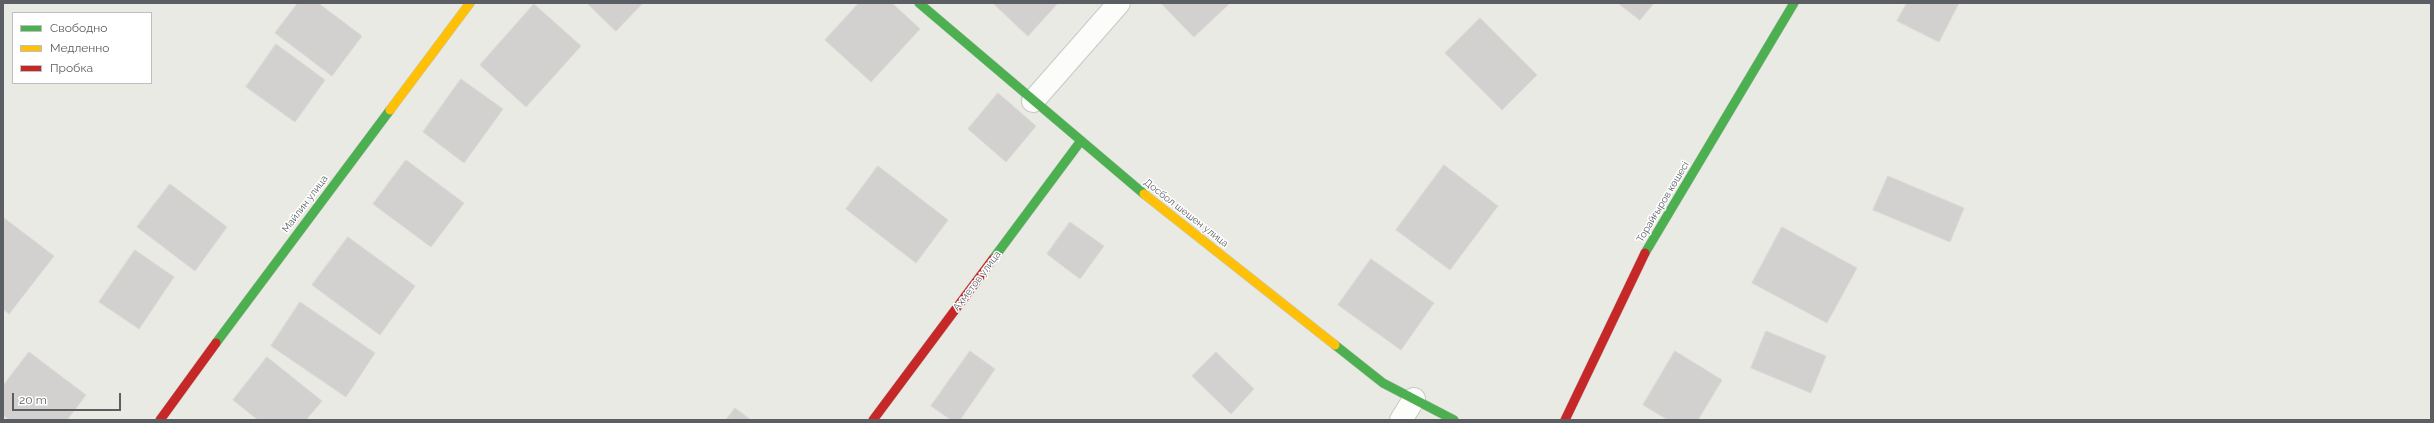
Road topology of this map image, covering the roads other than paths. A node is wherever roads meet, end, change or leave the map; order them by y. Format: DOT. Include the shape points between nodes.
graph roads {
  1 [pos="470,3"];
  2 [pos="918,3"];
  3 [pos="1119,3"];
  4 [pos="1794,3"];
  5 [pos="1033,101"];
  6 [pos="1080,142"];
  7 [pos="1414,399"];
  8 [pos="160,420"];
  9 [pos="873,420"];
  10 [pos="1401,420"];
  11 [pos="1454,420"];
  12 [pos="1565,420"];
  1 -- 8 [label="street, Майлин улица"];
  2 -- 5 [label="street, Досбол шешен улица"];
  3 -- 5 [label="street"];
  4 -- 12 [label="street, Торайғыров көшесі" via="1638,265"];
  5 -- 6 [label="street, Досбол шешен улица"];
  6 -- 7 [label="street, Досбол шешен улица" via="1383,383"];
  6 -- 9 [label="street, Ахметов улица"];
  7 -- 10 [label="street"];
  7 -- 11 [label="street, Досбол шешен улица"];
}
